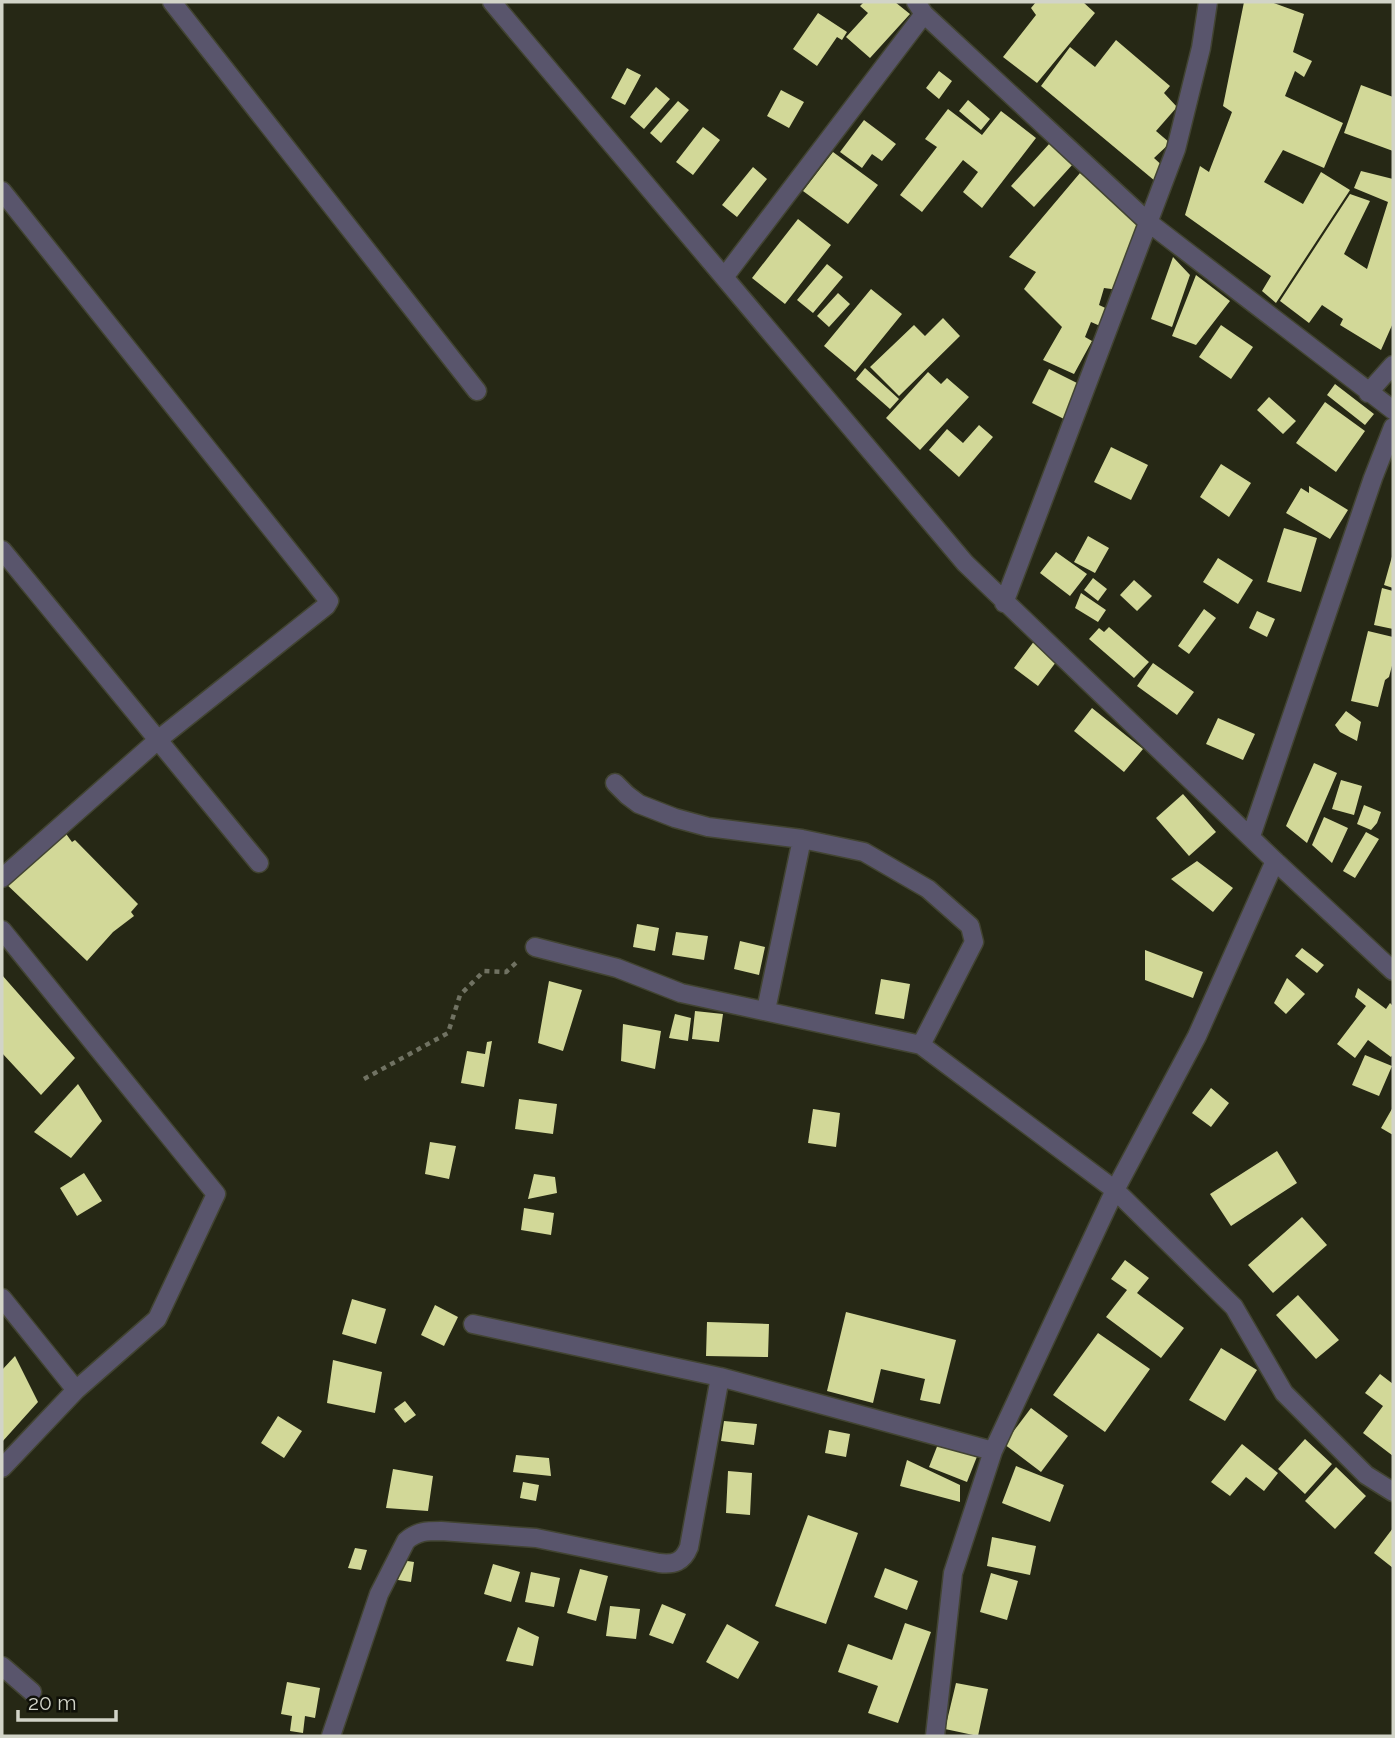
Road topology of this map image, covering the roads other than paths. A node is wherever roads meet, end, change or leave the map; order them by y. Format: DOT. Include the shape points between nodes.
graph roads {
  1 [pos="172,2"];
  2 [pos="492,2"];
  3 [pos="1208,2"];
  4 [pos="920,8"];
  5 [pos="2,191"];
  6 [pos="1148,222"];
  7 [pos="724,275"];
  8 [pos="1393,365"];
  9 [pos="477,391"];
  10 [pos="1368,393"];
  11 [pos="1393,410"];
  12 [pos="1393,427"];
  13 [pos="2,550"];
  14 [pos="1004,603"];
  15 [pos="159,739"];
  16 [pos="615,783"];
  17 [pos="1251,836"];
  18 [pos="802,839"];
  19 [pos="1275,861"];
  20 [pos="259,863"];
  21 [pos="2,878"];
  22 [pos="2,930"];
  23 [pos="535,947"];
  24 [pos="1393,971"];
  25 [pos="765,1010"];
  26 [pos="921,1045"];
  27 [pos="1115,1189"];
  28 [pos="2,1298"];
  29 [pos="473,1324"];
  30 [pos="720,1377"];
  31 [pos="76,1390"];
  32 [pos="993,1451"];
  33 [pos="2,1468"];
  34 [pos="1393,1492"];
  35 [pos="2,1666"];
  36 [pos="32,1692"];
  37 [pos="331,1736"];
  38 [pos="935,1736"];
  1 -- 9 [label="street"];
  2 -- 7 [label="street"];
  3 -- 6 [label="street" via="1176,149"];
  4 -- 6 [label="street"];
  4 -- 7 [label="street"];
  5 -- 15 [label="street" via="329,601"];
  6 -- 10 [label="street"];
  6 -- 14 [label="street"];
  7 -- 14 [label="street" via="965,563"];
  8 -- 10 [label="street"];
  10 -- 11 [label="street"];
  12 -- 17 [label="street"];
  13 -- 15 [label="street"];
  14 -- 17 [label="street"];
  15 -- 20 [label="street"];
  15 -- 21 [label="street"];
  16 -- 18 [label="street" via="639,804 675,818"];
  17 -- 19 [label="street"];
  18 -- 25 [label="street"];
  18 -- 26 [label="street" via="864,852 928,889 970,926 974,942"];
  19 -- 24 [label="street"];
  19 -- 27 [label="street" via="1198,1036"];
  22 -- 31 [label="street" via="216,1194 157,1319"];
  23 -- 25 [label="street" via="617,968 681,993"];
  25 -- 26 [label="street"];
  26 -- 27 [label="street"];
  27 -- 32 [label="street"];
  27 -- 34 [label="street" via="1234,1307 1284,1393 1366,1475"];
  28 -- 31 [label="street"];
  29 -- 30 [label="street"];
  30 -- 32 [label="street"];
  30 -- 37 [label="street" via="685,1557 659,1563 536,1538 441,1531 414,1534 379,1594"];
  31 -- 33 [label="street"];
  32 -- 38 [label="street" via="953,1573"];
  35 -- 36 [label="street"];
}
